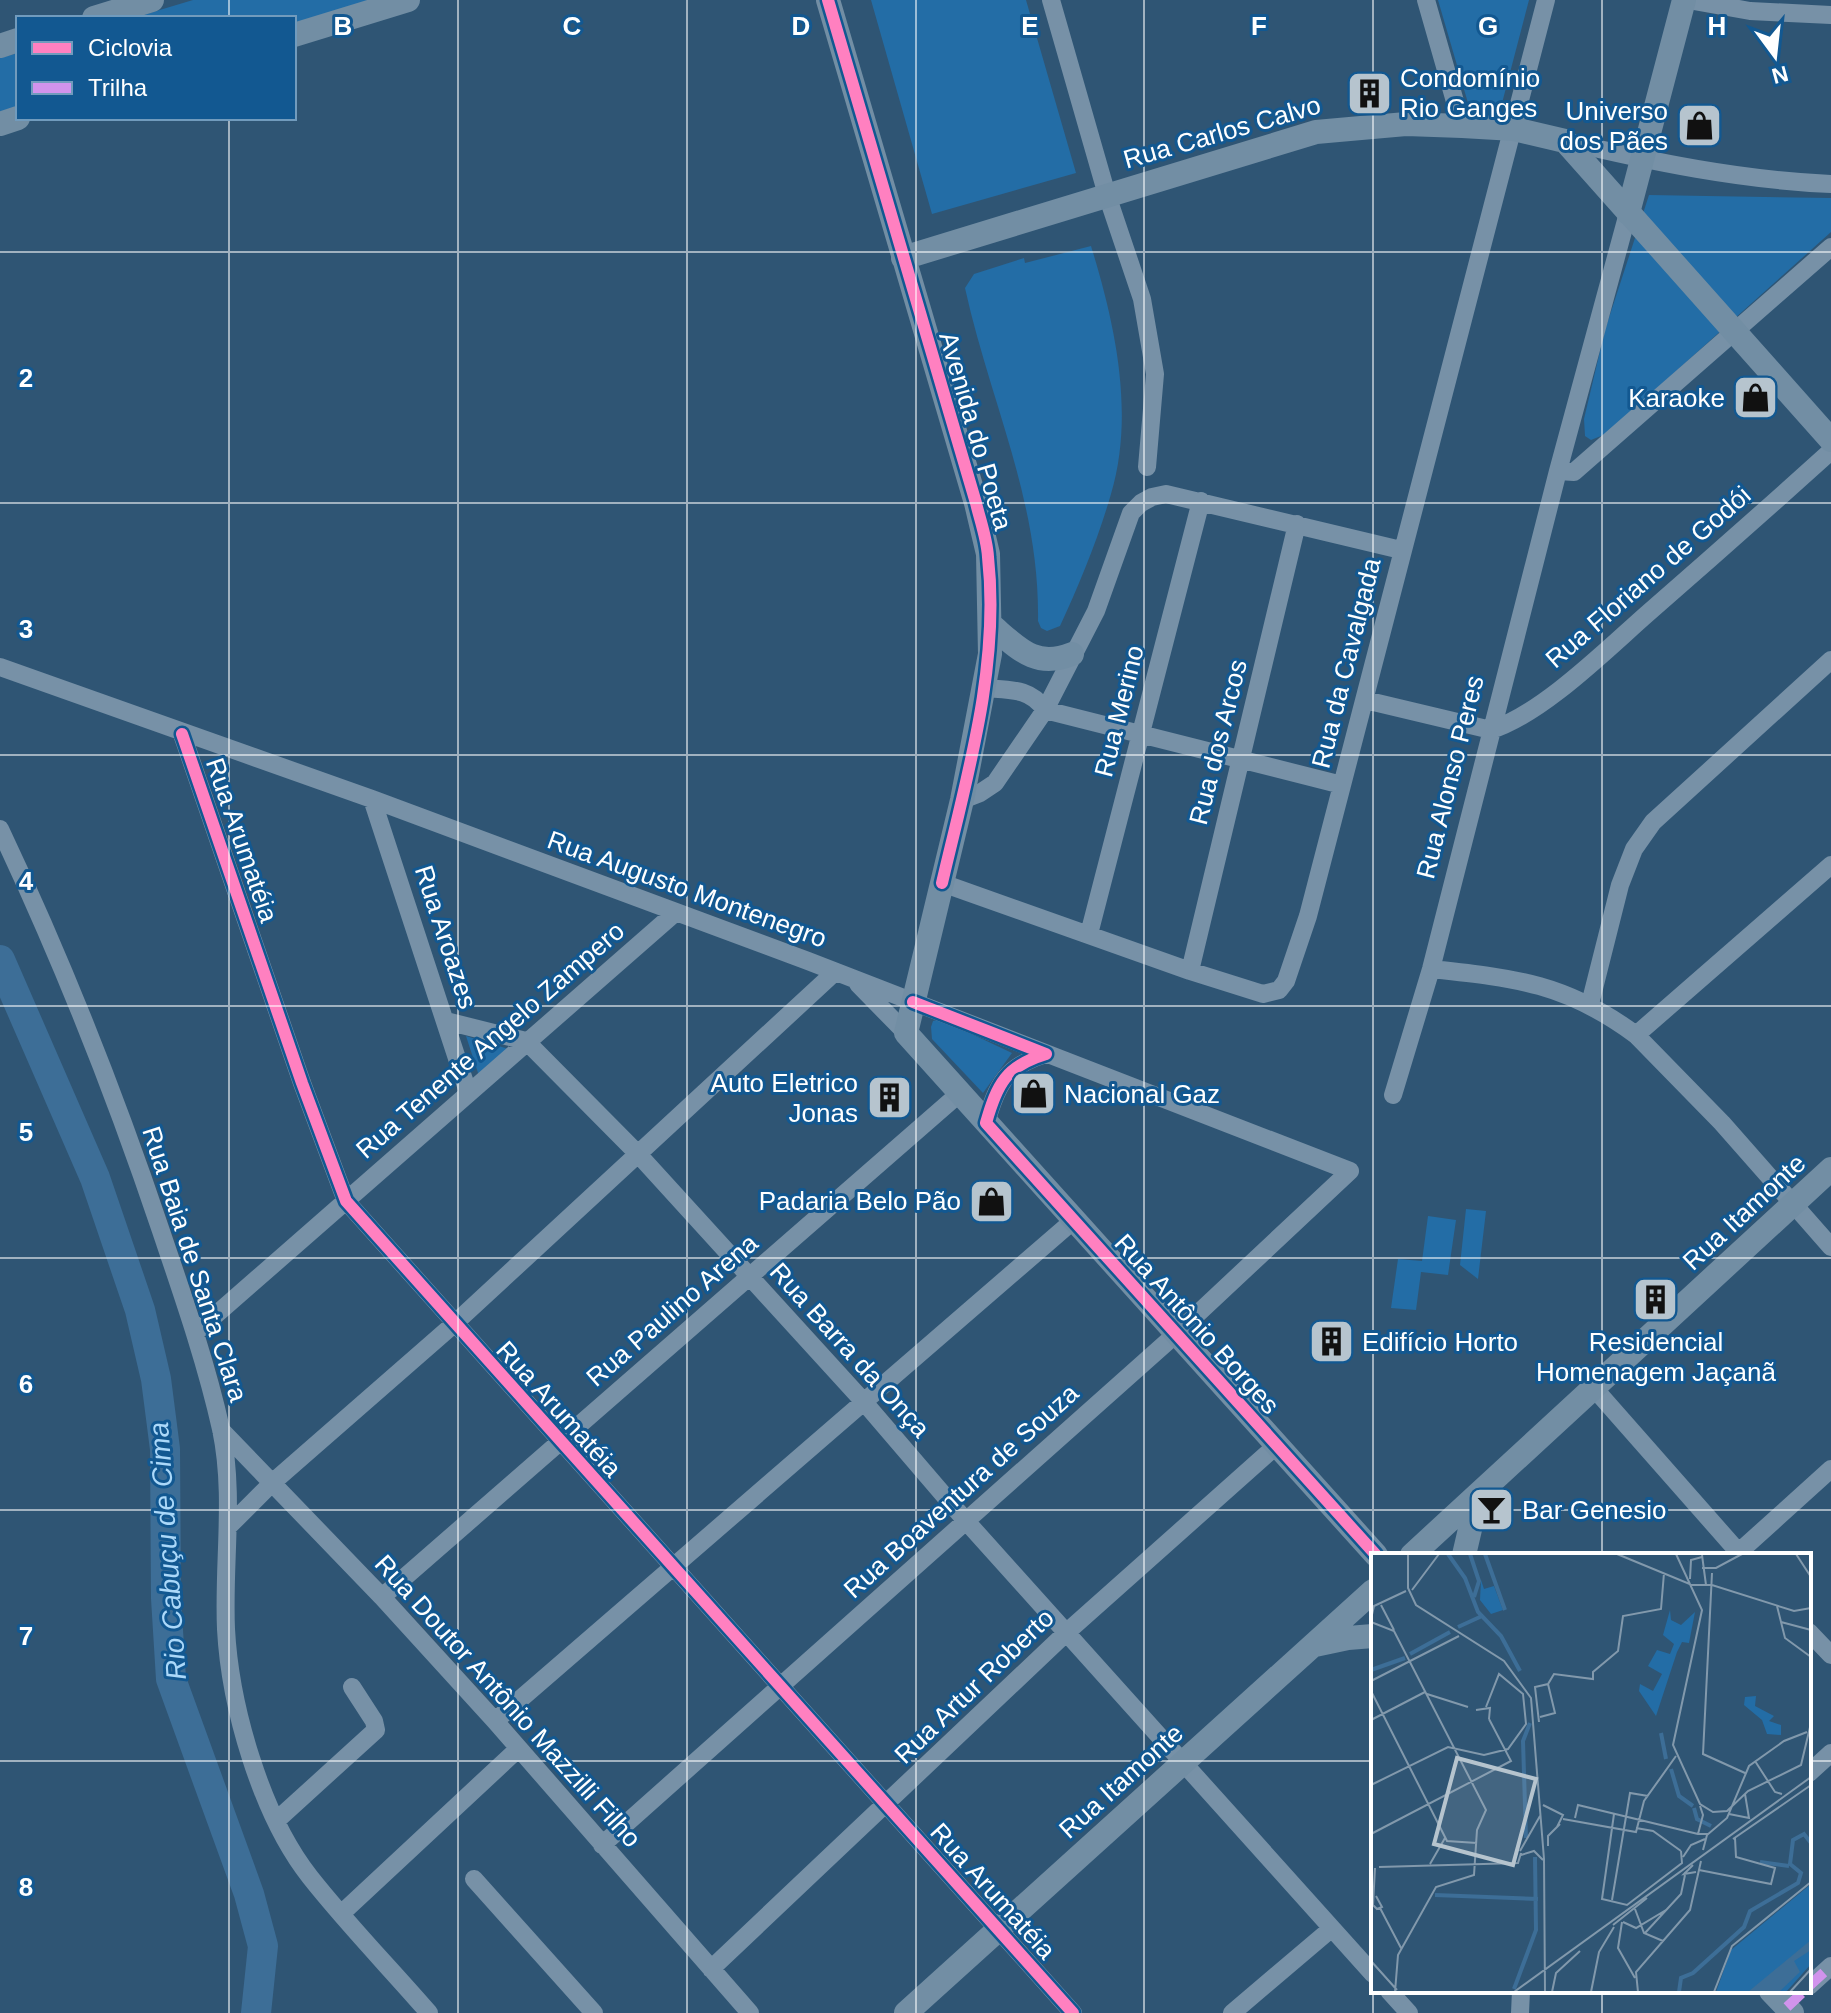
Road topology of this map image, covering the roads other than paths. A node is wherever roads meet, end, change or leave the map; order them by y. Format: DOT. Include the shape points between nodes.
graph roads {
  1 [pos="152,0"];
  2 [pos="406,0"];
  3 [pos="828,0"];
  4 [pos="1051,0"];
  5 [pos="1426,0"];
  6 [pos="1546,0"];
  7 [pos="1686,0"];
  8 [pos="1831,15"];
  9 [pos="100,16"];
  10 [pos="296,34"];
  11 [pos="1462,126"];
  12 [pos="1514,129"];
  13 [pos="1565,141"];
  14 [pos="1644,160"];
  15 [pos="1831,184"];
  16 [pos="1107,195"];
  17 [pos="1628,213"];
  18 [pos="1831,247"];
  19 [pos="903,258"];
  20 [pos="1736,333"];
  21 [pos="1831,440"];
  22 [pos="1831,451"];
  23 [pos="1147,467"];
  24 [pos="1558,471"];
  25 [pos="1201,501"];
  26 [pos="1297,524"];
  27 [pos="1401,550"];
  28 [pos="991,625"];
  29 [pos="1072,654"];
  30 [pos="1831,660"];
  31 [pos="0,667"];
  32 [pos="985,688"];
  33 [pos="1365,700"];
  34 [pos="1045,710"];
  35 [pos="1491,730"];
  36 [pos="182,734"];
  37 [pos="1140,736"];
  38 [pos="1241,760"];
  39 [pos="1342,785"];
  40 [pos="372,799"];
  41 [pos="962,800"];
  42 [pos="0,829"];
  43 [pos="1831,865"];
  44 [pos="942,883"];
  45 [pos="676,912"];
  46 [pos="1089,934"];
  47 [pos="1431,969"];
  48 [pos="1190,971"];
  49 [pos="844,975"];
  50 [pos="913,1002"];
  51 [pos="1590,1004"];
  52 [pos="446,1021"];
  53 [pos="906,1033"];
  54 [pos="1636,1035"];
  55 [pos="526,1041"];
  56 [pos="1046,1054"];
  57 [pos="468,1092"];
  58 [pos="960,1093"];
  59 [pos="1393,1095"];
  60 [pos="986,1123"];
  61 [pos="638,1154"];
  62 [pos="1831,1169"];
  63 [pos="1350,1171"];
  64 [pos="346,1201"];
  65 [pos="1793,1203"];
  66 [pos="1074,1220"];
  67 [pos="1831,1247"];
  68 [pos="749,1277"];
  69 [pos="454,1324"];
  70 [pos="195,1333"];
  71 [pos="1176,1334"];
  72 [pos="1593,1387"];
  73 [pos="864,1402"];
  74 [pos="221,1430"];
  75 [pos="560,1442"];
  76 [pos="1277,1445"];
  77 [pos="1831,1469"];
  78 [pos="272,1483"];
  79 [pos="1478,1494"];
  80 [pos="966,1521"];
  81 [pos="228,1527"];
  82 [pos="1374,1553"];
  83 [pos="1414,1553"];
  84 [pos="1464,1553"];
  85 [pos="1739,1553"];
  86 [pos="1741,1553"];
  87 [pos="673,1568"];
  88 [pos="1371,1593"];
  89 [pos="382,1597"];
  90 [pos="1067,1632"];
  91 [pos="1811,1634"];
  92 [pos="1371,1636"];
  93 [pos="1313,1645"];
  94 [pos="1831,1655"];
  95 [pos="352,1687"];
  96 [pos="780,1687"];
  97 [pos="495,1721"];
  98 [pos="518,1749"];
  99 [pos="1831,1753"];
  100 [pos="1183,1762"];
  101 [pos="1811,1771"];
  102 [pos="886,1805"];
  103 [pos="277,1820"];
  104 [pos="602,1845"];
  105 [pos="474,1879"];
  106 [pos="342,1913"];
  107 [pos="1331,1929"];
  108 [pos="998,1930"];
  109 [pos="1831,1966"];
  110 [pos="711,1969"];
  111 [pos="1371,1972"];
  112 [pos="1811,1984"];
  113 [pos="1391,1993"];
  114 [pos="1521,1993"];
  115 [pos="429,2013"];
  116 [pos="594,2013"];
  117 [pos="750,2013"];
  118 [pos="906,2013"];
  119 [pos="1073,2013"];
  120 [pos="1232,2013"];
  121 [pos="1409,2013"];
  122 [pos="1520,2013"];
  1 -- 9 [label="street"];
  2 -- 10 [label="street"];
  3 -- 19 [label="street, Avenida do Poeta"];
  4 -- 16 [label="street"];
  5 -- 11 [label="street"];
  6 -- 12 [label="street, Rua da Cavalgada"];
  7 -- 8 [label="street" via="1750,11"];
  7 -- 14 [label="street"];
  11 -- 12 [label="street, Rua Carlos Calvo"];
  11 -- 16 [label="street, Rua Carlos Calvo" via="1406,124 1316,132"];
  12 -- 13 [label="street, Rua Carlos Calvo"];
  12 -- 27 [label="street, Rua da Cavalgada"];
  13 -- 14 [label="street, Rua Carlos Calvo"];
  13 -- 17 [label="street"];
  14 -- 15 [label="street, Rua Carlos Calvo"];
  14 -- 17 [label="street"];
  16 -- 19 [label="street, Rua Carlos Calvo"];
  16 -- 23 [label="street" via="1149,332 1155,374"];
  17 -- 20 [label="street"];
  17 -- 24 [label="street, Rua Alonso Peres"];
  18 -- 20 [label="street"];
  19 -- 28 [label="street, Avenida do Poeta" via="978,511 988,554"];
  20 -- 21 [label="street"];
  20 -- 24 [label="street" via="1574,472"];
  22 -- 35 [label="street, Rua Floriano de Godói" via="1604,652 1530,712"];
  24 -- 35 [label="street, Rua Alonso Peres"];
  25 -- 26 [label="street"];
  25 -- 29 [label="street" via="1166,494 1152,497 1131,513 1096,611"];
  25 -- 37 [label="street, Rua Merino"];
  26 -- 27 [label="street"];
  26 -- 38 [label="street, Rua dos Arcos"];
  27 -- 33 [label="street, Rua da Cavalgada"];
  28 -- 29 [label="street" via="1041,660"];
  28 -- 32 [label="street, Avenida do Poeta"];
  29 -- 34 [label="street"];
  30 -- 51 [label="street" via="1653,822 1634,849"];
  31 -- 36 [label="street, Rua Augusto Montenegro"];
  32 -- 34 [label="street" via="1027,693"];
  32 -- 41 [label="street, Avenida do Poeta"];
  33 -- 35 [label="street"];
  33 -- 39 [label="street, Rua da Cavalgada"];
  34 -- 37 [label="street"];
  34 -- 41 [label="street" via="995,783"];
  35 -- 47 [label="street, Rua Alonso Peres"];
  36 -- 40 [label="street, Rua Augusto Montenegro"];
  36 -- 64 [label="street, Rua Arumatéia"];
  37 -- 38 [label="street"];
  37 -- 46 [label="street, Rua Merino"];
  38 -- 39 [label="street"];
  38 -- 48 [label="street, Rua dos Arcos"];
  39 -- 48 [label="street, Rua da Cavalgada" via="1286,981 1273,993 1263,994"];
  40 -- 45 [label="street, Rua Augusto Montenegro"];
  40 -- 52 [label="street, Rua Aroazes"];
  41 -- 44 [label="street, Avenida do Poeta"];
  42 -- 70 [label="street, Rua Baia de Santa Clara" via="59,956 135,1154"];
  43 -- 54 [label="street"];
  44 -- 46 [label="street, Rua da Cavalgada"];
  44 -- 50 [label="street, Avenida do Poeta"];
  45 -- 49 [label="street, Rua Augusto Montenegro"];
  45 -- 55 [label="street, Rua Tenente Angelo Zampero"];
  46 -- 48 [label="street, Rua da Cavalgada"];
  47 -- 51 [label="street" via="1513,978"];
  47 -- 59 [label="street, Rua Alonso Peres"];
  49 -- 50 [label="street, Rua Augusto Montenegro"];
  49 -- 53 [label="street, Rua Antônio Borges"];
  49 -- 61 [label="street"];
  50 -- 53 [label="street, Avenida do Poeta"];
  50 -- 56 [label="street, Rua Augusto Montenegro"];
  51 -- 54 [label="street"];
  52 -- 55 [label="street"];
  52 -- 57 [label="street, Rua Aroazes"];
  53 -- 58 [label="street, Rua Antônio Borges"];
  54 -- 65 [label="street"];
  55 -- 57 [label="street, Rua Tenente Angelo Zampero"];
  55 -- 61 [label="street, Rua Barra da Onça"];
  56 -- 60 [label="street" via="1009,1072"];
  56 -- 63 [label="street, Rua Augusto Montenegro"];
  57 -- 64 [label="street, Rua Tenente Angelo Zampero"];
  58 -- 60 [label="street, Rua Antônio Borges"];
  58 -- 68 [label="street, Rua Paulino Arena"];
  60 -- 66 [label="street, Rua Antônio Borges"];
  61 -- 68 [label="street, Rua Barra da Onça"];
  61 -- 69 [label="street"];
  62 -- 65 [label="street, Rua Itamonte"];
  63 -- 71 [label="street, Rua Boaventura de Souza"];
  64 -- 69 [label="street, Rua Arumatéia"];
  64 -- 70 [label="street, Rua Tenente Angelo Zampero"];
  65 -- 67 [label="street"];
  65 -- 72 [label="street, Rua Itamonte"];
  66 -- 71 [label="street, Rua Antônio Borges"];
  66 -- 73 [label="street"];
  68 -- 73 [label="street, Rua Barra da Onça"];
  68 -- 75 [label="street, Rua Paulino Arena"];
  69 -- 75 [label="street, Rua Arumatéia"];
  69 -- 78 [label="street"];
  70 -- 74 [label="street, Rua Baia de Santa Clara"];
  71 -- 76 [label="street, Rua Antônio Borges"];
  71 -- 80 [label="street, Rua Boaventura de Souza"];
  72 -- 79 [label="street, Rua Itamonte"];
  72 -- 85 [label="street"];
  73 -- 80 [label="street, Rua Barra da Onça"];
  73 -- 87 [label="street"];
  74 -- 78 [label="street, Rua Doutor Antônio Mazzilli Filho"];
  74 -- 81 [label="street, Rua Baia de Santa Clara"];
  75 -- 87 [label="street, Rua Arumatéia"];
  75 -- 89 [label="street, Rua Paulino Arena"];
  76 -- 82 [label="street, Rua Antônio Borges"];
  76 -- 90 [label="street, Rua Artur Roberto"];
  77 -- 86 [label="street"];
  78 -- 81 [label="street"];
  78 -- 89 [label="street, Rua Doutor Antônio Mazzilli Filho"];
  79 -- 83 [label="street, Rua Itamonte"];
  79 -- 84 [label="street"];
  80 -- 90 [label="street, Rua Barra da Onça"];
  80 -- 96 [label="street, Rua Boaventura de Souza"];
  81 -- 103 [label="street, Rua Baia de Santa Clara" via="224,1577 232,1688"];
  87 -- 96 [label="street, Rua Arumatéia"];
  87 -- 97 [label="street"];
  88 -- 93 [label="street, Rua Itamonte"];
  89 -- 97 [label="street, Rua Doutor Antônio Mazzilli Filho"];
  90 -- 100 [label="street, Rua Barra da Onça"];
  90 -- 102 [label="street, Rua Artur Roberto"];
  91 -- 94 [label="street"];
  92 -- 93 [label="street"];
  93 -- 100 [label="street, Rua Itamonte"];
  95 -- 103 [label="street" via="376,1730"];
  96 -- 102 [label="street, Rua Arumatéia"];
  96 -- 104 [label="street, Rua Boaventura de Souza"];
  97 -- 98 [label="street, Rua Doutor Antônio Mazzilli Filho"];
  98 -- 104 [label="street, Rua Doutor Antônio Mazzilli Filho"];
  98 -- 106 [label="street"];
  99 -- 101 [label="street"];
  100 -- 107 [label="street, Rua Barra da Onça"];
  100 -- 108 [label="street, Rua Itamonte"];
  102 -- 108 [label="street, Rua Arumatéia"];
  102 -- 110 [label="street, Rua Artur Roberto"];
  103 -- 106 [label="street, Rua Baia de Santa Clara" via="308,1875"];
  104 -- 110 [label="street, Rua Doutor Antônio Mazzilli Filho"];
  105 -- 116 [label="street"];
  106 -- 115 [label="street, Rua Baia de Santa Clara"];
  107 -- 111 [label="street, Rua Barra da Onça"];
  107 -- 120 [label="street"];
  108 -- 118 [label="street, Rua Itamonte"];
  108 -- 119 [label="street, Rua Arumatéia"];
  109 -- 112 [label="street"];
  110 -- 117 [label="street, Rua Doutor Antônio Mazzilli Filho"];
  113 -- 121 [label="street"];
  114 -- 122 [label="street"];
}
